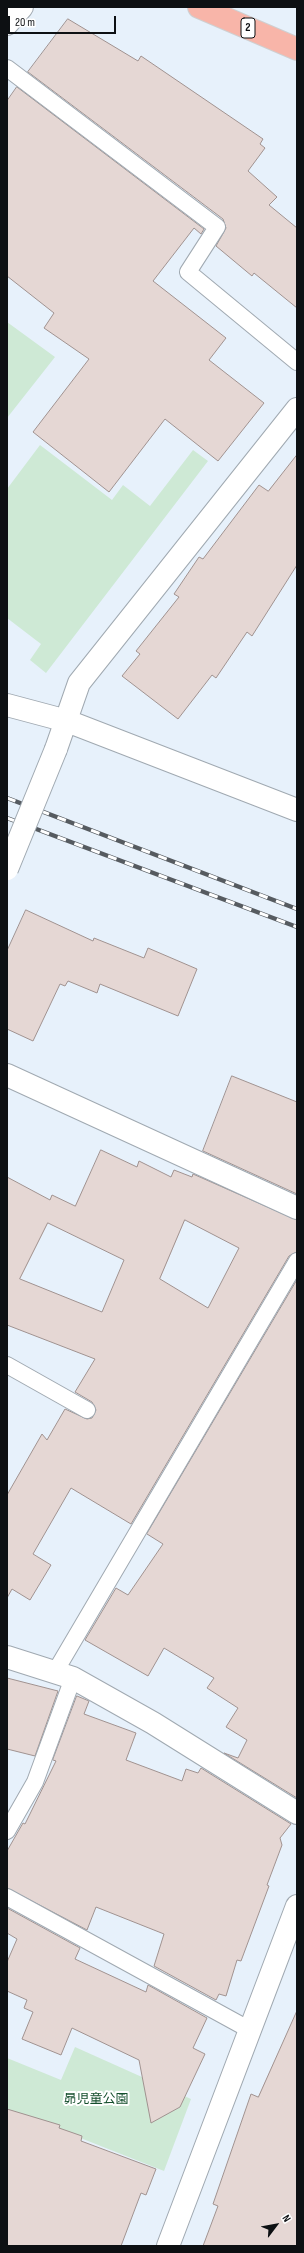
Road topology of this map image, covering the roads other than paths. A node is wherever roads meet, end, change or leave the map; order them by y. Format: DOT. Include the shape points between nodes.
graph roads {
  1 [pos="22,7"];
  2 [pos="199,7"];
  3 [pos="7,24"];
  4 [pos="297,49"];
  5 [pos="7,68"];
  6 [pos="297,362"];
  7 [pos="297,409"];
  8 [pos="7,705"];
  9 [pos="66,722"];
  10 [pos="297,810"];
  11 [pos="7,869"];
  12 [pos="7,1075"];
  13 [pos="297,1208"];
  14 [pos="297,1261"];
  15 [pos="7,1365"];
  16 [pos="87,1410"];
  17 [pos="7,1657"];
  18 [pos="64,1675"];
  19 [pos="297,1813"];
  20 [pos="7,1831"];
  21 [pos="7,1897"];
  22 [pos="297,1906"];
  23 [pos="250,2030"];
  24 [pos="168,2246"];
  1 -- 3 [label="street"];
  2 -- 4 [label="main road, 2"];
  5 -- 6 [label="lane" via="217,227 188,272"];
  7 -- 9 [label="street" via="79,683"];
  8 -- 9 [label="street"];
  9 -- 10 [label="street"];
  9 -- 11 [label="street, bridge"];
  12 -- 13 [label="street"];
  14 -- 18 [label="lane"];
  15 -- 16 [label="lane"];
  17 -- 18 [label="street"];
  18 -- 19 [label="street" via="152,1723"];
  18 -- 20 [label="lane" via="35,1782"];
  21 -- 23 [label="lane"];
  22 -- 23 [label="street"];
  23 -- 24 [label="street"];
}
